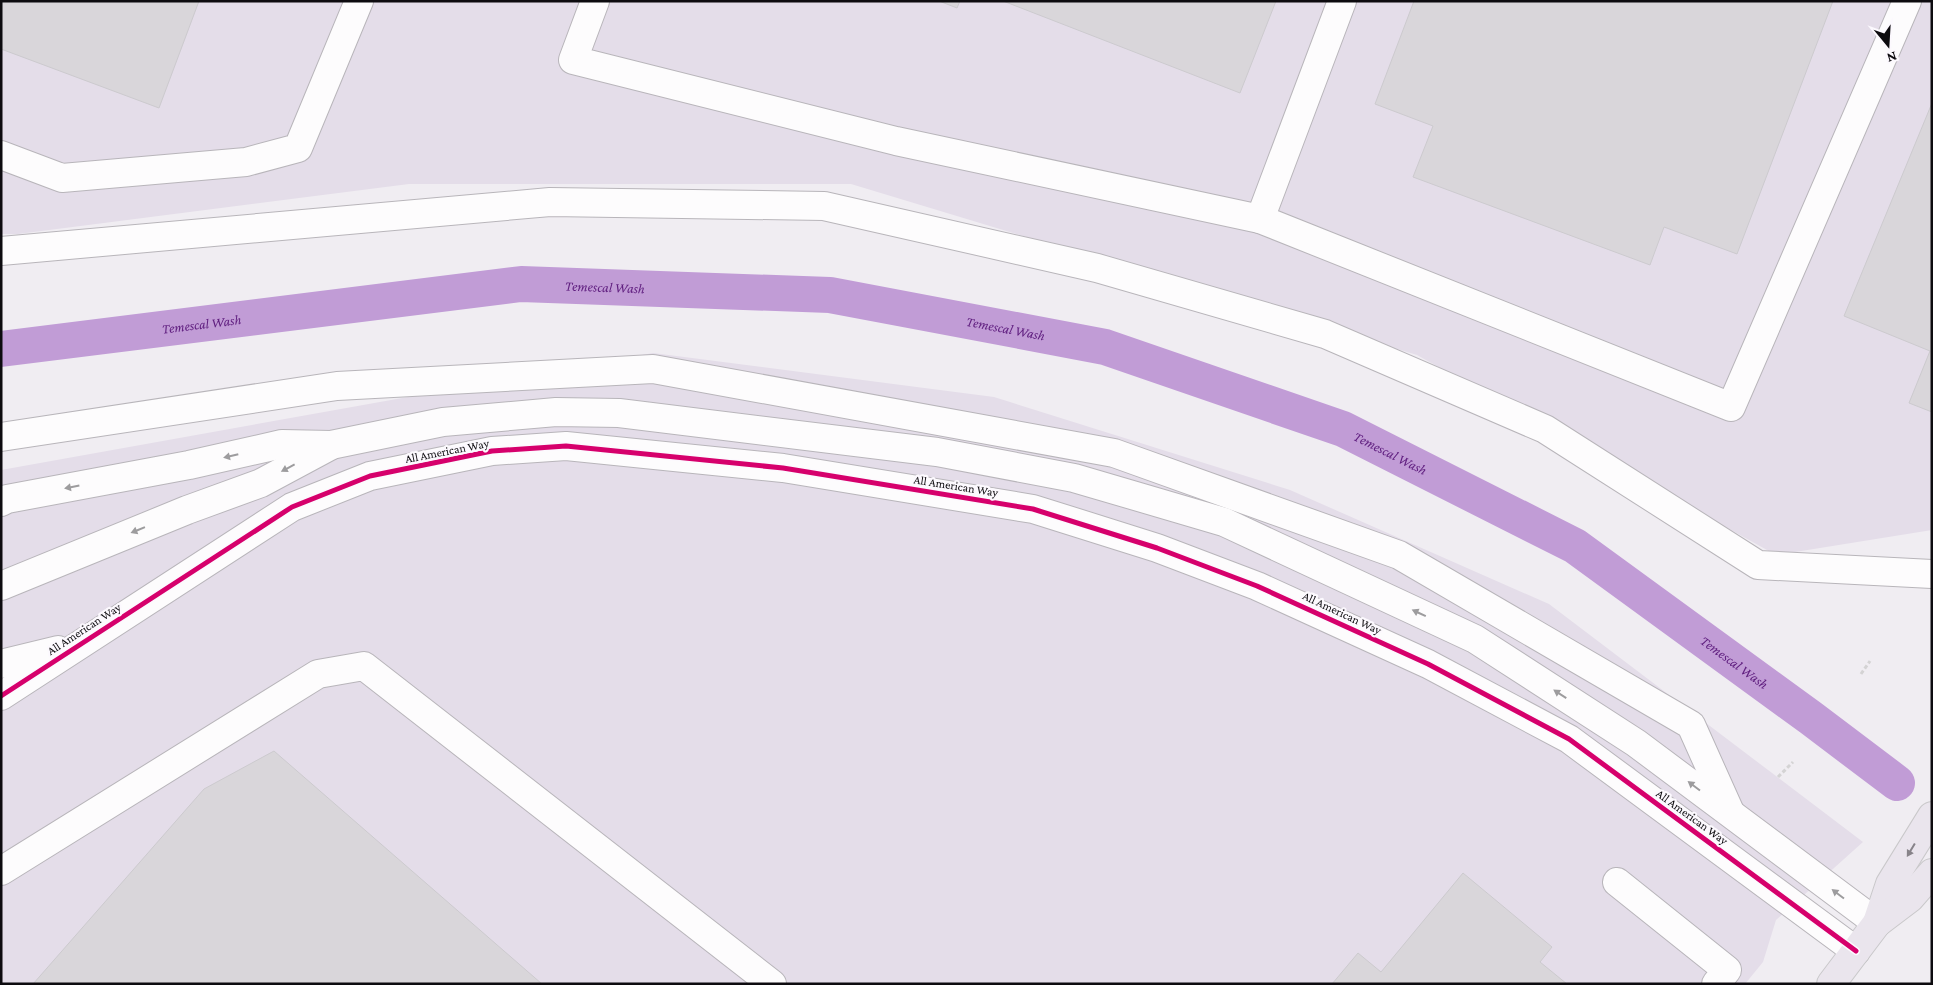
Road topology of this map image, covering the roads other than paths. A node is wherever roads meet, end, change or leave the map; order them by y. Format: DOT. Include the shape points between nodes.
graph roads {
  1 [pos="360,1"];
  2 [pos="595,1"];
  3 [pos="1342,1"];
  4 [pos="1907,1"];
  5 [pos="1,155"];
  6 [pos="1260,218"];
  7 [pos="1,251"];
  8 [pos="1,437"];
  9 [pos="331,445"];
  10 [pos="1,502"];
  11 [pos="1932,574"];
  12 [pos="1,586"];
  13 [pos="79,644"];
  14 [pos="1,664"];
  15 [pos="1,696"];
  16 [pos="1731,814"];
  17 [pos="1932,816"];
  18 [pos="1,871"];
  19 [pos="1932,873"];
  20 [pos="1617,882"];
  21 [pos="1900,891"];
  22 [pos="1877,923"];
  23 [pos="1856,951"];
  24 [pos="772,984"];
  25 [pos="1716,984"];
  26 [pos="1831,984"];
  1 -- 5 [label="street" via="298,148 246,162 62,178"];
  2 -- 6 [label="street" via="573,60 896,141"];
  3 -- 6 [label="street"];
  4 -- 6 [label="street" via="1732,407"];
  7 -- 11 [label="street" via="550,202 824,206 1097,268 1325,334 1546,429 1758,565"];
  8 -- 16 [label="street" via="337,386 654,369 1114,453 1399,555 1691,725"];
  9 -- 10 [label="street, one-way" via="282,444"];
  9 -- 12 [label="street, one-way" via="261,483"];
  16 -- 9 [label="street, All American Way, one-way" via="1636,743 1475,639 1224,522 1074,478 937,452 619,413 556,412 443,422"];
  13 -- 14 [label="street"];
  13 -- 15 [label="street, All American Way"];
  13 -- 23 [label="street, All American Way" via="292,506 370,476 492,451 566,446 647,453 783,468 1034,509 1157,548 1257,586 1428,664 1542,725 1577,745"];
  22 -- 16 [label="street, All American Way, one-way"];
  17 -- 21 [label="main road, one-way"];
  18 -- 24 [label="street" via="318,674 364,666"];
  19 -- 21 [label="main road"];
  20 -- 25 [label="street" via="1727,970"];
  21 -- 22 [label="main road"];
  22 -- 23 [label="main road"];
  23 -- 26 [label="main road"];
}
